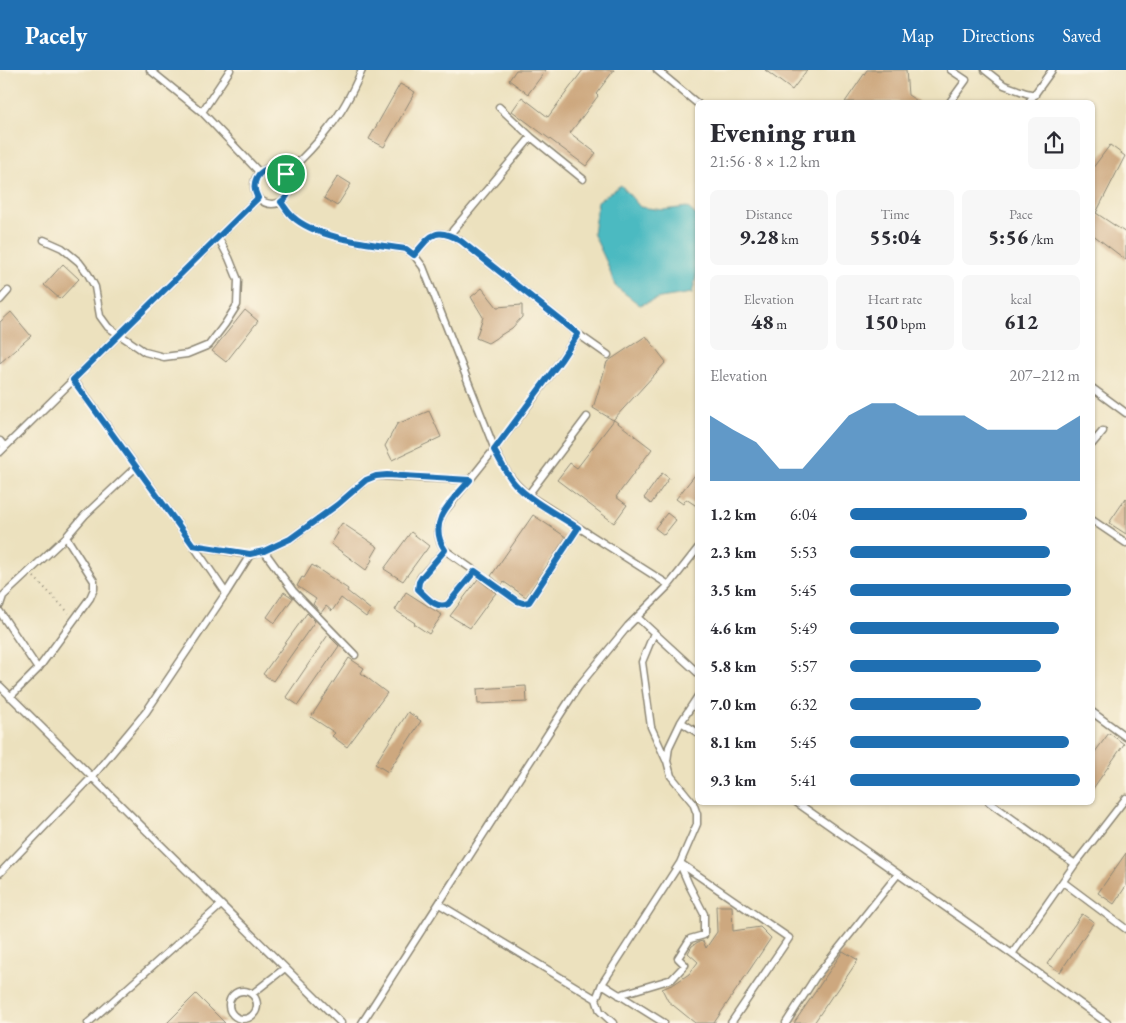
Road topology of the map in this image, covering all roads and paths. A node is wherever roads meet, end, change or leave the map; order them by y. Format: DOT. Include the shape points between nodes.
graph roads {
  1 [pos="150,70"];
  2 [pos="230,70"];
  3 [pos="362,70"];
  4 [pos="657,70"];
  5 [pos="952,70"];
  6 [pos="985,70"];
  7 [pos="1052,70"];
  8 [pos="1035,95"];
  9 [pos="951,100"];
  10 [pos="1031,100"];
  11 [pos="695,102"];
  12 [pos="499,107"];
  13 [pos="202,112"];
  14 [pos="531,137"];
  15 [pos="260,173"];
  16 [pos="286,174"];
  17 [pos="583,179"];
  18 [pos="258,198"];
  19 [pos="281,202"];
  20 [pos="450,234"];
  21 [pos="218,237"];
  22 [pos="44,240"];
  23 [pos="414,255"];
  24 [pos="8,291"];
  25 [pos="0,300"];
  26 [pos="120,334"];
  27 [pos="578,334"];
  28 [pos="608,355"];
  29 [pos="73,380"];
  30 [pos="1095,390"];
  31 [pos="1126,413"];
  32 [pos="587,417"];
  33 [pos="1102,431"];
  34 [pos="1095,440"];
  35 [pos="0,441"];
  36 [pos="3,449"];
  37 [pos="494,450"];
  38 [pos="136,467"];
  39 [pos="470,480"];
  40 [pos="528,495"];
  41 [pos="1095,522"];
  42 [pos="578,528"];
  43 [pos="66,537"];
  44 [pos="1126,543"];
  45 [pos="193,545"];
  46 [pos="445,550"];
  47 [pos="264,551"];
  48 [pos="695,552"];
  49 [pos="250,554"];
  50 [pos="475,571"];
  51 [pos="29,572"];
  52 [pos="669,585"];
  53 [pos="226,593"];
  54 [pos="0,604"];
  55 [pos="0,612"];
  56 [pos="636,617"];
  57 [pos="75,619"];
  58 [pos="654,633"];
  59 [pos="355,655"];
  60 [pos="38,668"];
  61 [pos="695,670"];
  62 [pos="0,686"];
  63 [pos="10,697"];
  64 [pos="695,701"];
  65 [pos="1095,714"];
  66 [pos="681,722"];
  67 [pos="695,732"];
  68 [pos="1126,737"];
  69 [pos="666,760"];
  70 [pos="92,777"];
  71 [pos="1126,798"];
  72 [pos="800,805"];
  73 [pos="993,805"];
  74 [pos="680,863"];
  75 [pos="1075,864"];
  76 [pos="0,873"];
  77 [pos="898,874"];
  78 [pos="1063,882"];
  79 [pos="439,904"];
  80 [pos="221,905"];
  81 [pos="1126,928"];
  82 [pos="1012,954"];
  83 [pos="285,968"];
  84 [pos="602,984"];
  85 [pos="252,994"];
  86 [pos="619,995"];
  87 [pos="596,999"];
  88 [pos="88,1023"];
  89 [pos="341,1023"];
  90 [pos="362,1023"];
  91 [pos="613,1023"];
  92 [pos="664,1023"];
  93 [pos="731,1023"];
  94 [pos="786,1023"];
  95 [pos="1107,1023"];
  1 -- 13 [label="lane"];
  2 -- 13 [label="lane"];
  3 -- 16 [label="lane" via="329,129"];
  4 -- 11 [label="lane"];
  5 -- 9 [label="lane" via="966,80"];
  6 -- 8 [label="lane" via="1004,85"];
  7 -- 8 [label="lane"];
  8 -- 10 [label="lane"];
  12 -- 14 [label="lane"];
  13 -- 15 [label="lane"];
  14 -- 17 [label="lane"];
  14 -- 20 [label="lane"];
  15 -- 16 [label="lane" via="273,168"];
  15 -- 18 [label="lane" via="254,185"];
  16 -- 19 [label="lane" via="290,187"];
  18 -- 19 [label="lane" via="271,204"];
  18 -- 21 [label="lane"];
  19 -- 23 [label="lane" via="292,217 317,231 406,249"];
  20 -- 23 [label="lane" via="440,232 431,236"];
  20 -- 27 [label="lane"];
  21 -- 26 [label="lane"];
  21 -- 26 [label="lane" via="238,280 237,305 209,345 187,354 164,357 145,352"];
  22 -- 26 [label="lane" via="62,248 79,262 95,286 100,316 108,327"];
  23 -- 37 [label="lane" via="423,267"];
  24 -- 25 [label="lane"];
  26 -- 29 [label="lane"];
  27 -- 28 [label="lane"];
  27 -- 37 [label="lane"];
  29 -- 36 [label="lane"];
  29 -- 38 [label="lane"];
  30 -- 31 [label="lane"];
  32 -- 40 [label="lane"];
  33 -- 34 [label="lane"];
  35 -- 36 [label="lane"];
  37 -- 39 [label="lane"];
  37 -- 40 [label="lane" via="509,477"];
  38 -- 43 [label="lane"];
  38 -- 45 [label="lane"];
  39 -- 46 [label="lane" via="439,520 439,538"];
  39 -- 47 [label="lane" via="376,476 366,480 290,539"];
  40 -- 42 [label="lane"];
  41 -- 44 [label="lane"];
  42 -- 50 [label="lane" via="529,602 517,601"];
  42 -- 52 [label="lane"];
  43 -- 51 [label="lane"];
  43 -- 57 [label="lane" via="94,581 90,598"];
  45 -- 49 [label="lane"];
  45 -- 53 [label="lane"];
  46 -- 50 [label="lane"];
  46 -- 50 [label="lane" via="419,582 418,589 437,605 448,604"];
  47 -- 49 [label="lane"];
  47 -- 59 [label="lane" via="293,591"];
  48 -- 52 [label="lane"];
  49 -- 53 [label="lane"];
  51 -- 54 [label="lane" via="3,596"];
  51 -- 57 [label="path"];
  52 -- 56 [label="lane"];
  53 -- 70 [label="lane" via="146,712"];
  55 -- 60 [label="lane"];
  56 -- 58 [label="lane"];
  56 -- 79 [label="lane" via="578,687"];
  57 -- 60 [label="lane"];
  58 -- 61 [label="lane"];
  58 -- 69 [label="lane" via="642,662 651,727"];
  60 -- 63 [label="lane"];
  62 -- 63 [label="lane"];
  63 -- 70 [label="lane"];
  64 -- 66 [label="lane"];
  65 -- 68 [label="lane"];
  66 -- 67 [label="lane"];
  66 -- 69 [label="lane" via="668,747"];
  69 -- 74 [label="lane" via="671,776 693,803 697,814 697,824"];
  70 -- 76 [label="lane"];
  70 -- 80 [label="lane"];
  71 -- 75 [label="lane"];
  72 -- 77 [label="lane"];
  73 -- 75 [label="lane"];
  74 -- 84 [label="lane"];
  74 -- 86 [label="lane" via="704,914 704,936 690,939 678,958 685,966 672,979"];
  74 -- 93 [label="lane" via="789,938"];
  75 -- 78 [label="lane"];
  77 -- 82 [label="lane"];
  77 -- 94 [label="lane" via="815,978"];
  78 -- 81 [label="lane"];
  78 -- 82 [label="lane"];
  79 -- 87 [label="lane"];
  79 -- 90 [label="lane"];
  80 -- 83 [label="lane"];
  80 -- 88 [label="lane"];
  82 -- 95 [label="lane"];
  83 -- 85 [label="lane"];
  83 -- 89 [label="lane"];
  84 -- 86 [label="lane"];
  84 -- 87 [label="lane"];
  85 -- 85 [label="lane" via="257,1007 253,1016 240,1020 232,1015 228,1006 231,997 239,991"];
  86 -- 92 [label="lane"];
  87 -- 91 [label="lane" via="600,1011"];
}
